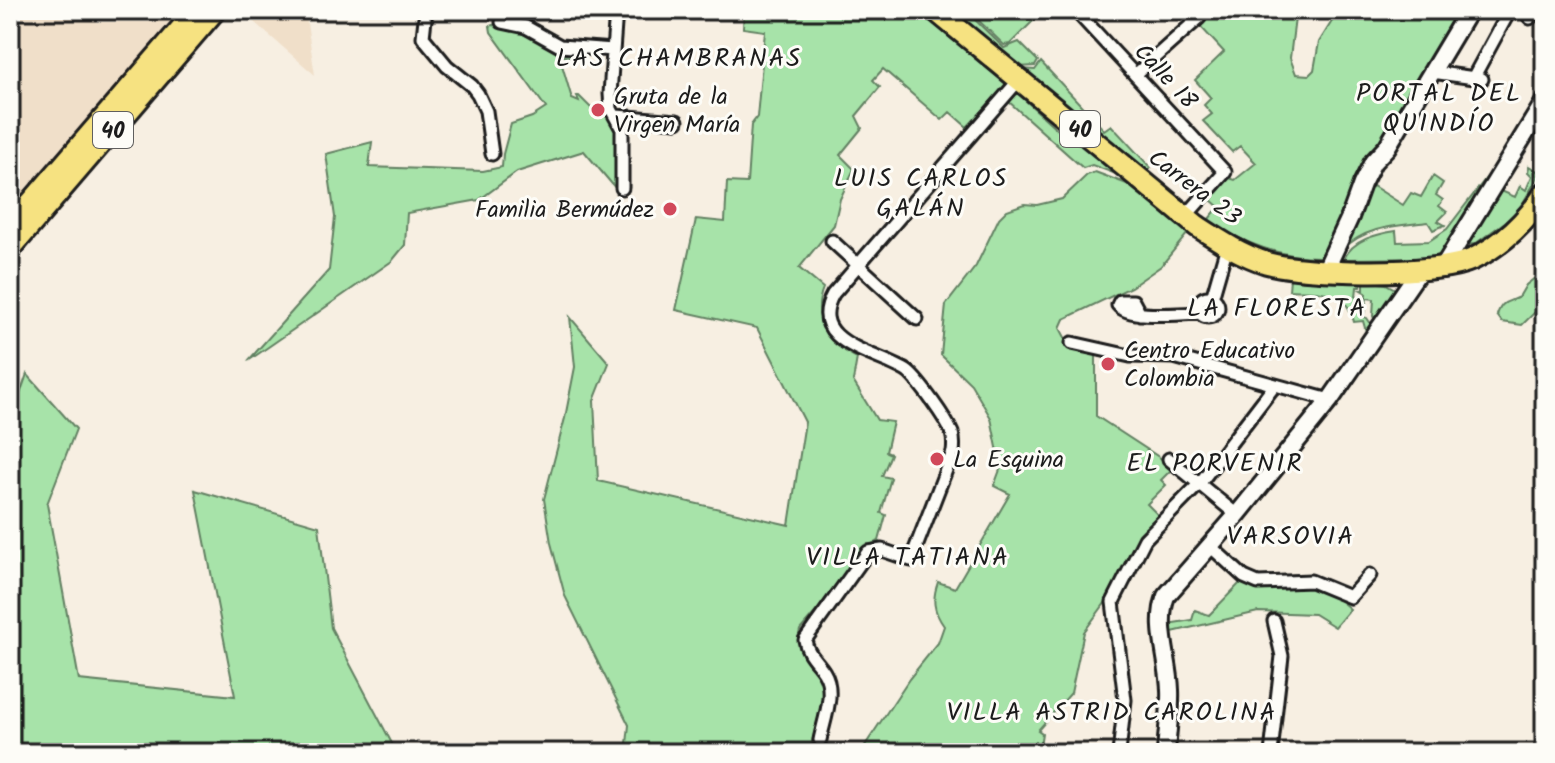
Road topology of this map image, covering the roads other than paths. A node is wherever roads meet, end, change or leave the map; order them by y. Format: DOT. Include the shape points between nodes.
graph roads {
  1 [pos="197,10"];
  2 [pos="215,10"];
  3 [pos="426,10"];
  4 [pos="616,10"];
  5 [pos="935,10"];
  6 [pos="1075,10"];
  7 [pos="1469,10"];
  8 [pos="1510,10"];
  9 [pos="1199,18"];
  10 [pos="502,22"];
  11 [pos="613,50"];
  12 [pos="1432,72"];
  13 [pos="1135,75"];
  14 [pos="1019,80"];
  15 [pos="1545,101"];
  16 [pos="616,116"];
  17 [pos="677,121"];
  18 [pos="492,154"];
  19 [pos="622,188"];
  20 [pos="1545,193"];
  21 [pos="1186,216"];
  22 [pos="10,227"];
  23 [pos="832,241"];
  24 [pos="1227,246"];
  25 [pos="10,249"];
  26 [pos="858,265"];
  27 [pos="1326,269"];
  28 [pos="1442,269"];
  29 [pos="1419,271"];
  30 [pos="1140,314"];
  31 [pos="917,319"];
  32 [pos="1072,343"];
  33 [pos="1275,385"];
  34 [pos="1330,400"];
  35 [pos="1169,459"];
  36 [pos="1200,483"];
  37 [pos="1237,515"];
  38 [pos="1209,545"];
  39 [pos="1370,575"];
  40 [pos="1274,621"];
  41 [pos="820,740"];
  42 [pos="1119,753"];
  43 [pos="1166,753"];
  44 [pos="1271,753"];
  1 -- 22 [label="highway, 40"];
  2 -- 25 [label="highway, 40"];
  3 -- 18 [label="street" via="423,37 478,94"];
  4 -- 11 [label="street"];
  5 -- 14 [label="highway, Carrera 23 / 40"];
  6 -- 13 [label="street, Calle 18"];
  7 -- 12 [label="street"];
  8 -- 12 [label="street" via="1478,79"];
  9 -- 13 [label="street"];
  10 -- 11 [label="street" via="526,27 560,46"];
  11 -- 16 [label="street" via="610,94"];
  12 -- 27 [label="street" via="1373,162"];
  13 -- 21 [label="street, Calle 18" via="1225,172"];
  14 -- 21 [label="highway, Carrera 23 / 40"];
  14 -- 26 [label="street"];
  15 -- 28 [label="street"];
  16 -- 17 [label="street"];
  16 -- 19 [label="street" via="622,129"];
  20 -- 28 [label="highway, Carrera 23 / 40" via="1491,248"];
  21 -- 24 [label="highway, Carrera 23 / 40"];
  23 -- 26 [label="street"];
  24 -- 27 [label="highway, Carrera 23 / 40" via="1272,264"];
  24 -- 30 [label="street" via="1212,298 1216,313"];
  26 -- 31 [label="street"];
  26 -- 41 [label="street" via="826,306 831,328 865,354 909,373 954,442 911,560 882,550 868,552 805,640 806,650 826,675 830,695"];
  27 -- 29 [label="highway, Carrera 23 / 40"];
  28 -- 29 [label="highway, Carrera 23 / 40"];
  29 -- 34 [label="street"];
  32 -- 33 [label="street" via="1130,356 1174,357"];
  33 -- 34 [label="street"];
  33 -- 36 [label="street"];
  34 -- 37 [label="street"];
  35 -- 36 [label="street"];
  36 -- 37 [label="street"];
  36 -- 42 [label="street" via="1145,539 1113,602 1125,700"];
  37 -- 38 [label="street"];
  38 -- 39 [label="street" via="1258,583 1311,581 1350,597"];
  38 -- 43 [label="street" via="1161,609 1171,691"];
  40 -- 44 [label="street" via="1282,656"];
}
